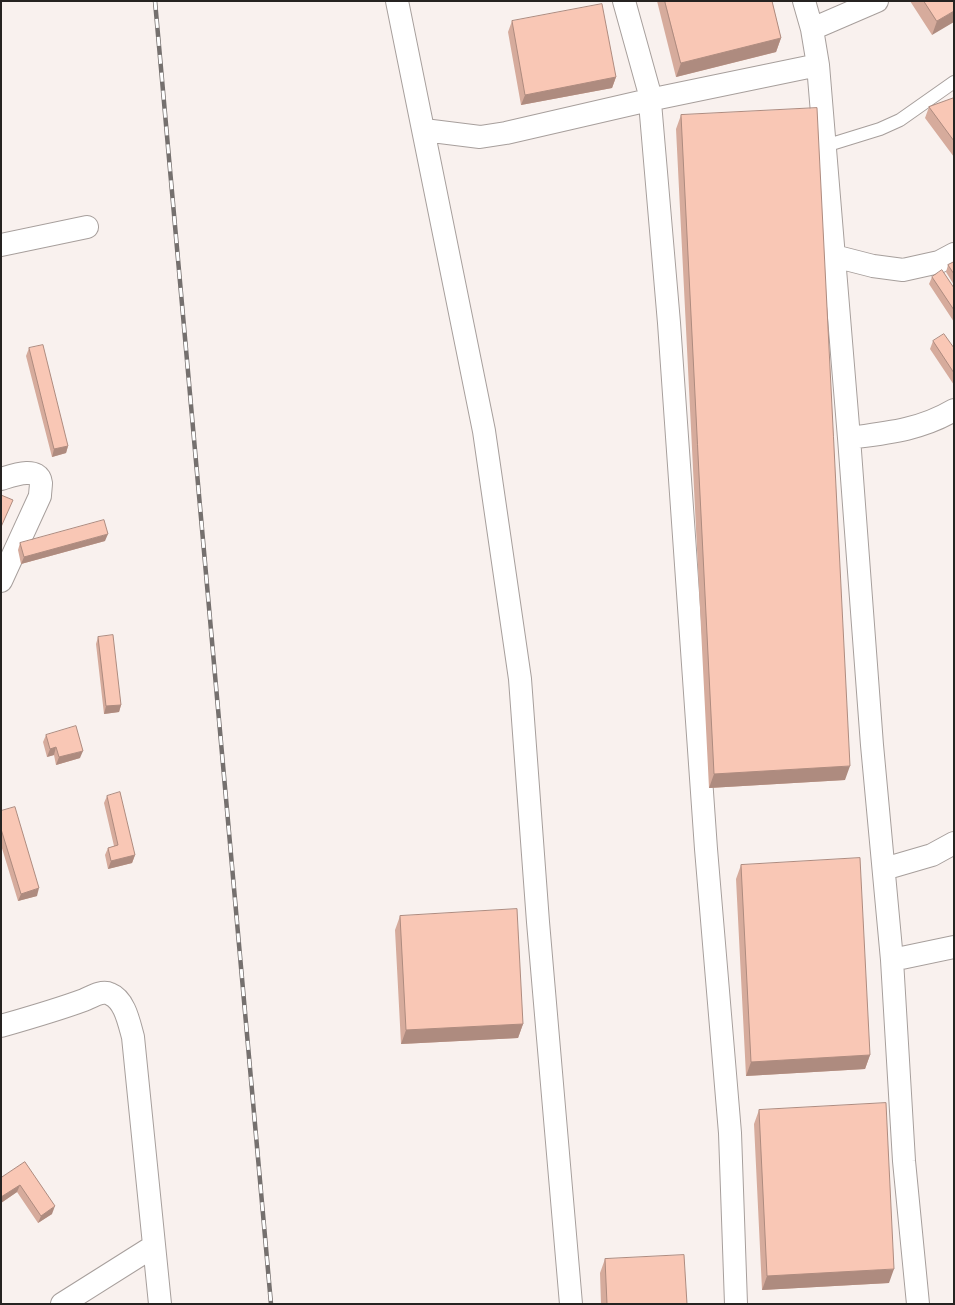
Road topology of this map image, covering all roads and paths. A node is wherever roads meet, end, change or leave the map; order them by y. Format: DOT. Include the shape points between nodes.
graph roads {
  1 [pos="397,1"];
  2 [pos="624,1"];
  3 [pos="804,1"];
  4 [pos="877,1"];
  5 [pos="812,29"];
  6 [pos="818,65"];
  7 [pos="954,82"];
  8 [pos="649,100"];
  9 [pos="424,130"];
  10 [pos="825,146"];
  11 [pos="87,227"];
  12 [pos="1,245"];
  13 [pos="954,254"];
  14 [pos="834,256"];
  15 [pos="954,410"];
  16 [pos="849,438"];
  17 [pos="1,479"];
  18 [pos="1,581"];
  19 [pos="954,843"];
  20 [pos="884,869"];
  21 [pos="954,947"];
  22 [pos="892,960"];
  23 [pos="1,1026"];
  24 [pos="154,1246"];
  25 [pos="62,1304"];
  26 [pos="160,1304"];
  27 [pos="571,1304"];
  28 [pos="736,1304"];
  29 [pos="918,1304"];
  1 -- 9 [label="street"];
  2 -- 8 [label="street" via="649,91"];
  3 -- 5 [label="street"];
  4 -- 5 [label="street"];
  5 -- 6 [label="street"];
  6 -- 8 [label="street"];
  6 -- 10 [label="street"];
  7 -- 10 [label="lane" via="900,120"];
  8 -- 9 [label="street" via="480,137"];
  8 -- 28 [label="street" via="669,323 706,857 730,1133"];
  9 -- 27 [label="street" via="484,431 520,679"];
  10 -- 14 [label="street"];
  11 -- 12 [label="street"];
  13 -- 14 [label="street" via="939,262 903,270 873,266"];
  14 -- 16 [label="street"];
  15 -- 16 [label="street" via="912,429"];
  16 -- 20 [label="street"];
  17 -- 18 [label="street" via="33,473 41,481 40,496"];
  19 -- 20 [label="street" via="932,854"];
  20 -- 22 [label="street"];
  21 -- 22 [label="street"];
  22 -- 29 [label="street" via="904,1161"];
  23 -- 24 [label="street" via="62,1008 104,992 111,994 124,1009 133,1036"];
  24 -- 25 [label="street"];
  24 -- 26 [label="street"];
}
